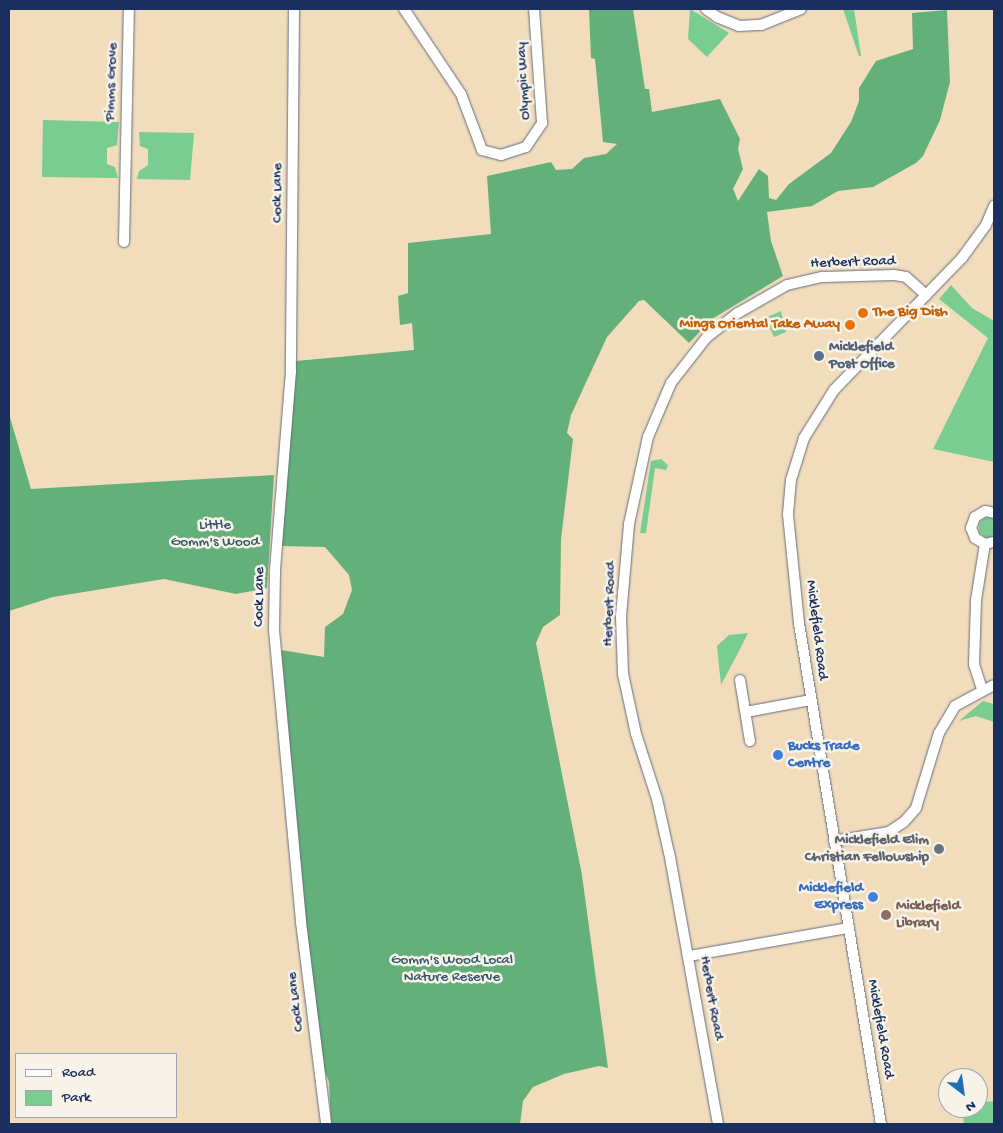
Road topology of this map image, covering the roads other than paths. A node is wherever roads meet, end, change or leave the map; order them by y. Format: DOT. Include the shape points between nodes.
graph roads {
  1 [pos="129,9"];
  2 [pos="294,9"];
  3 [pos="404,9"];
  4 [pos="534,9"];
  5 [pos="706,9"];
  6 [pos="801,9"];
  7 [pos="994,206"];
  8 [pos="124,242"];
  9 [pos="926,295"];
  10 [pos="994,514"];
  11 [pos="990,543"];
  12 [pos="740,680"];
  13 [pos="994,684"];
  14 [pos="982,689"];
  15 [pos="810,700"];
  16 [pos="746,712"];
  17 [pos="750,741"];
  18 [pos="834,841"];
  19 [pos="847,928"];
  20 [pos="689,956"];
  21 [pos="326,1124"];
  22 [pos="718,1124"];
  23 [pos="881,1124"];
  1 -- 8 [label="street, Pimms Grove"];
  2 -- 21 [label="street, Cock Lane" via="291,372 275,572 274,630 301,922"];
  3 -- 4 [label="street, Olympic Way" via="461,94 482,150 501,155 526,147 542,123"];
  5 -- 6 [label="street" via="717,18 739,26 761,25"];
  7 -- 9 [label="street, Micklefield Road" via="986,225 962,258"];
  9 -- 15 [label="street, Micklefield Road" via="834,390 804,438 790,480 790,546"];
  9 -- 20 [label="street, Herbert Road" via="906,278 894,275 822,277 787,285 738,313 708,337 671,382 652,422 629,524 621,616 623,674 636,734 657,799"];
  10 -- 11 [label="street" via="985,511 975,517 971,528 975,538"];
  11 -- 14 [label="street" via="976,600 974,665"];
  12 -- 16 [label="street"];
  13 -- 14 [label="street"];
  14 -- 18 [label="street" via="951,712 939,733 916,808 904,822 889,832"];
  15 -- 16 [label="street"];
  15 -- 18 [label="street, Micklefield Road"];
  16 -- 17 [label="street"];
  18 -- 19 [label="street, Micklefield Road"];
  19 -- 20 [label="street"];
  19 -- 23 [label="street, Micklefield Road"];
  20 -- 22 [label="street, Herbert Road"];
}
